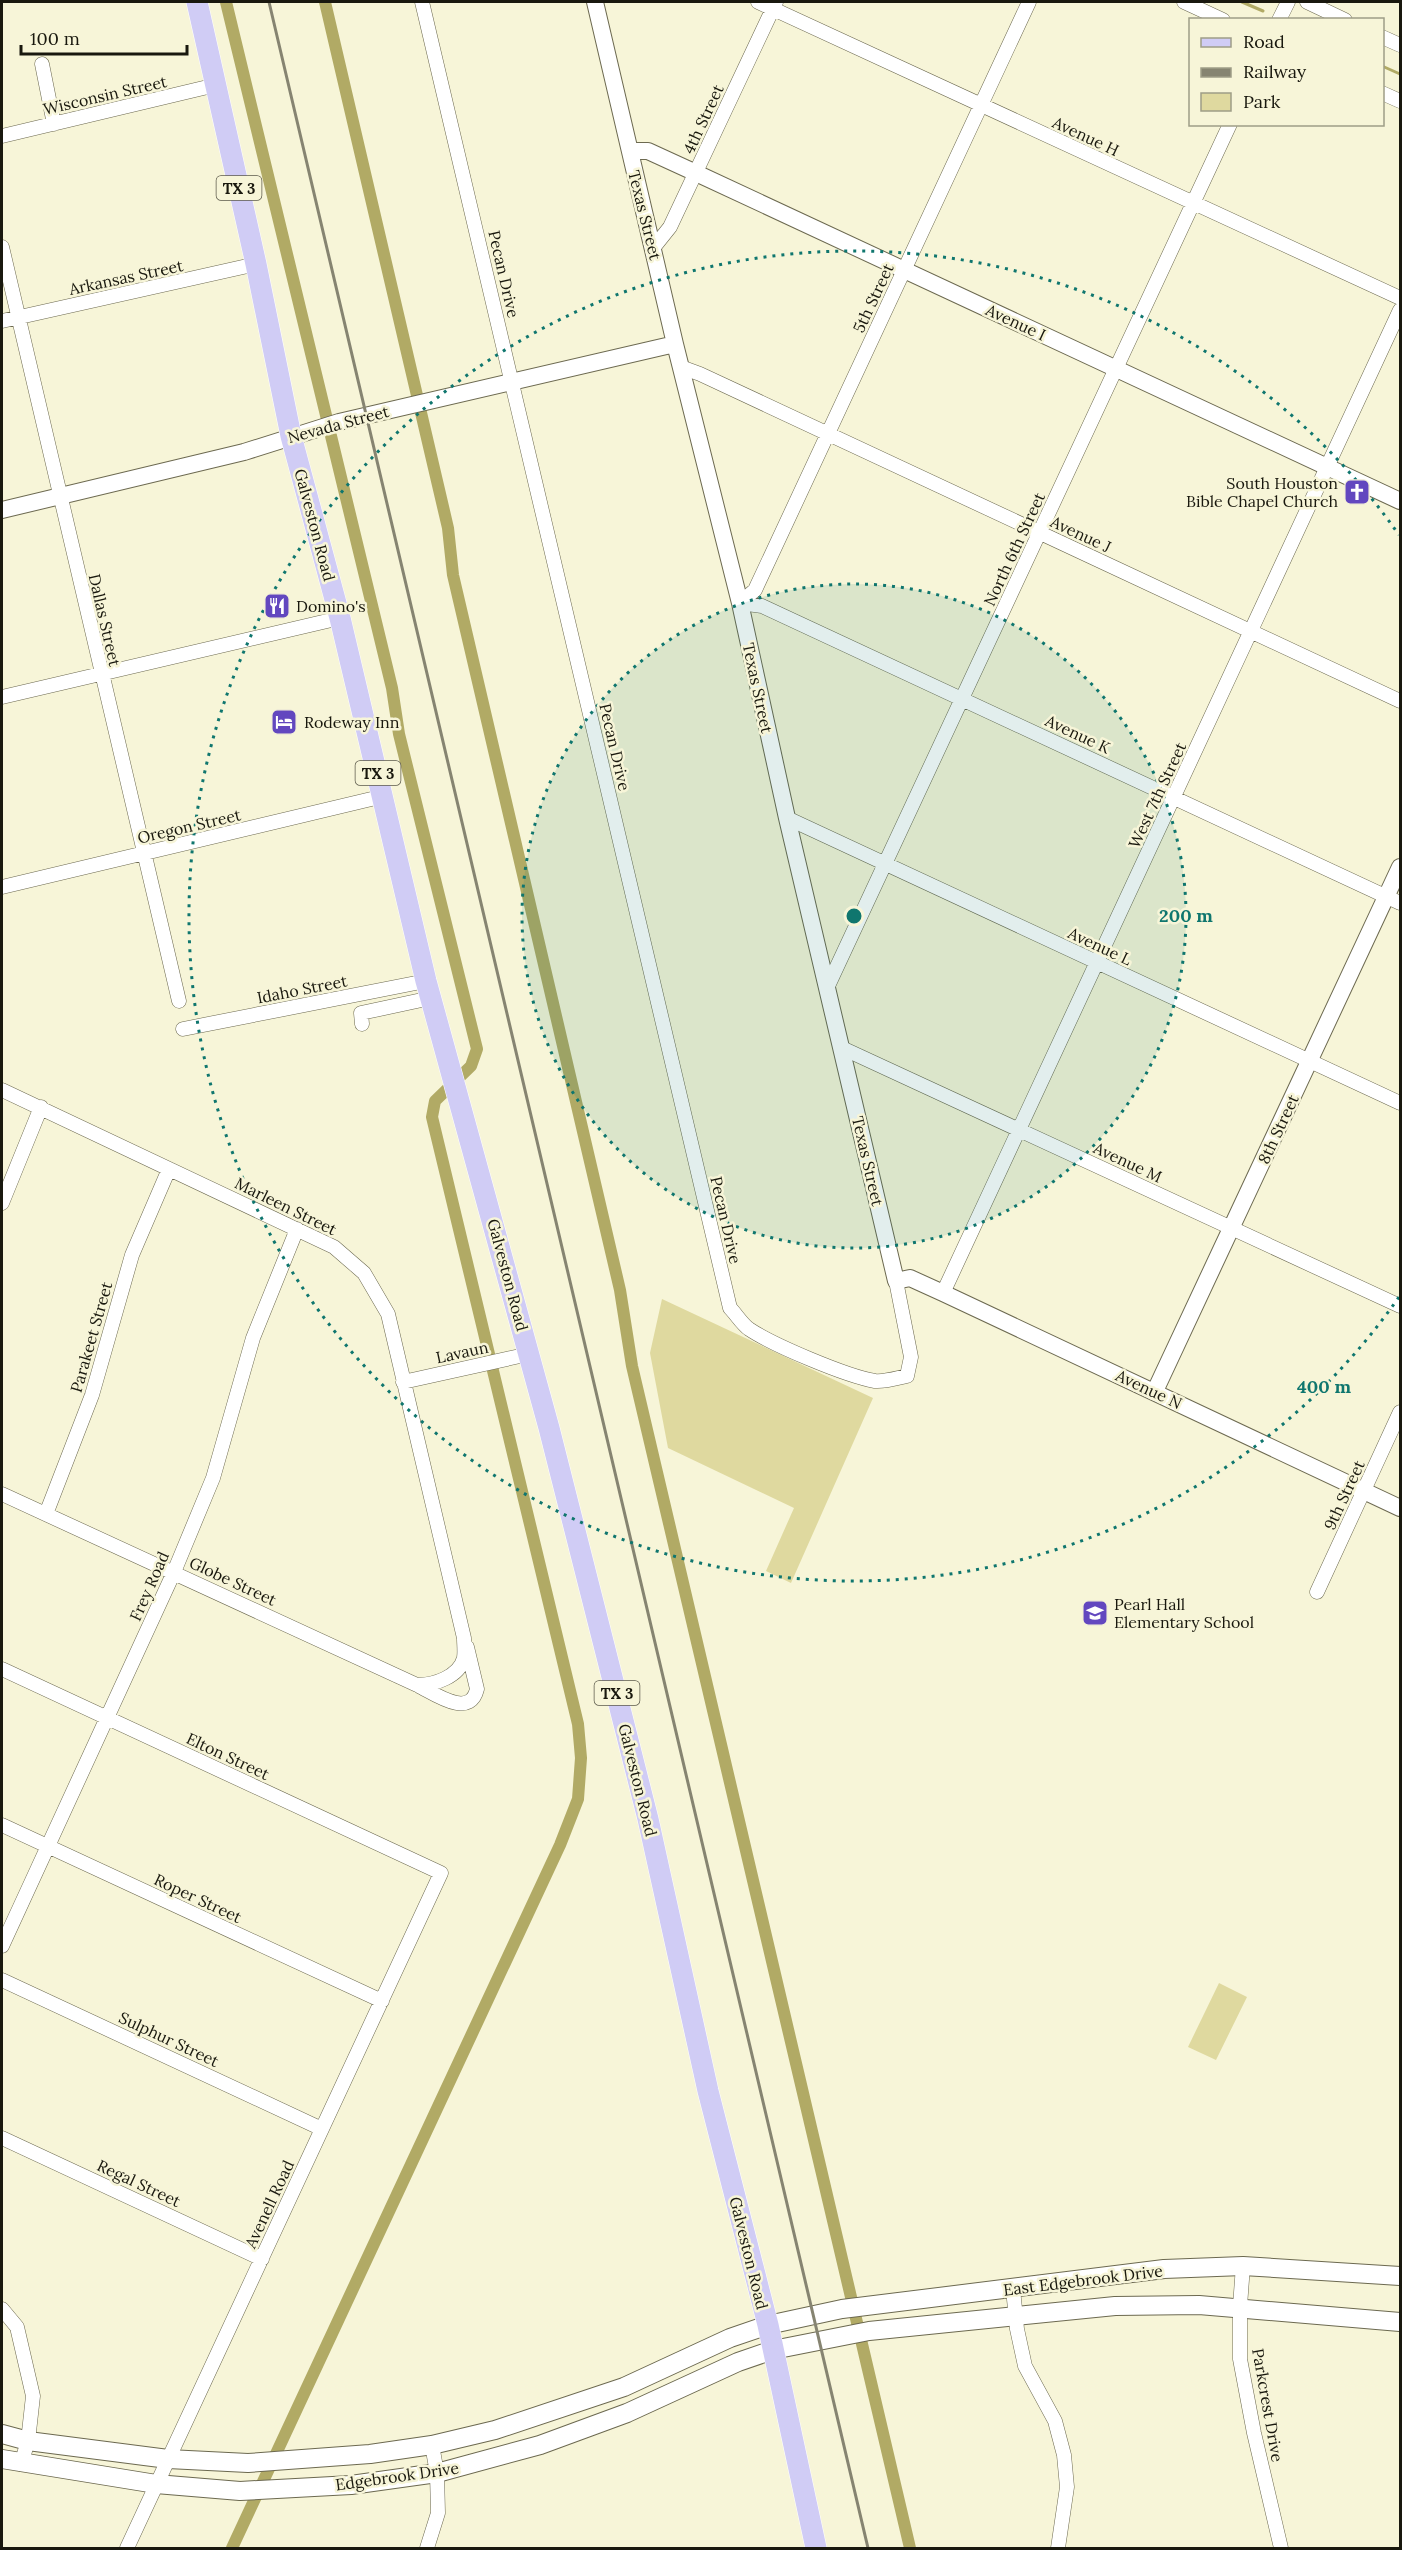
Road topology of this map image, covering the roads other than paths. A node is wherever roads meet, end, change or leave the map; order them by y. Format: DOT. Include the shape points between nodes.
graph roads {
  1 [pos="196,2"];
  2 [pos="422,2"];
  3 [pos="596,2"];
  4 [pos="758,2"];
  5 [pos="1029,2"];
  6 [pos="1184,2"];
  7 [pos="1288,2"];
  8 [pos="1306,2"];
  9 [pos="774,5"];
  10 [pos="1219,18"];
  11 [pos="1281,18"];
  12 [pos="1341,18"];
  13 [pos="1384,37"];
  14 [pos="1401,45"];
  15 [pos="42,64"];
  16 [pos="216,85"];
  17 [pos="1384,93"];
  18 [pos="1401,101"];
  19 [pos="981,105"];
  20 [pos="54,124"];
  21 [pos="1229,126"];
  22 [pos="2,136"];
  23 [pos="630,151"];
  24 [pos="696,173"];
  25 [pos="1193,204"];
  26 [pos="2,247"];
  27 [pos="654,247"];
  28 [pos="256,264"];
  29 [pos="904,269"];
  30 [pos="1401,298"];
  31 [pos="1401,310"];
  32 [pos="19,317"];
  33 [pos="2,321"];
  34 [pos="675,344"];
  35 [pos="681,367"];
  36 [pos="1116,369"];
  37 [pos="513,382"];
  38 [pos="827,435"];
  39 [pos="291,436"];
  40 [pos="1328,467"];
  41 [pos="59,497"];
  42 [pos="1401,501"];
  43 [pos="2,510"];
  44 [pos="1040,534"];
  45 [pos="740,603"];
  46 [pos="340,618"];
  47 [pos="1251,632"];
  48 [pos="101,673"];
  49 [pos="2,697"];
  50 [pos="962,699"];
  51 [pos="1401,701"];
  52 [pos="384,796"];
  53 [pos="1173,797"];
  54 [pos="787,818"];
  55 [pos="144,854"];
  56 [pos="885,864"];
  57 [pos="1401,867"];
  58 [pos="2,887"];
  59 [pos="1394,900"];
  60 [pos="1097,963"];
  61 [pos="827,988"];
  62 [pos="429,989"];
  63 [pos="179,1001"];
  64 [pos="362,1024"];
  65 [pos="183,1029"];
  66 [pos="842,1047"];
  67 [pos="1310,1060"];
  68 [pos="2,1090"];
  69 [pos="1401,1103"];
  70 [pos="41,1107"];
  71 [pos="1018,1129"];
  72 [pos="169,1169"];
  73 [pos="2,1203"];
  74 [pos="1232,1228"];
  75 [pos="297,1229"];
  76 [pos="896,1281"];
  77 [pos="943,1293"];
  78 [pos="1401,1306"];
  79 [pos="529,1354"];
  80 [pos="907,1376"];
  81 [pos="403,1382"];
  82 [pos="1155,1391"];
  83 [pos="1401,1412"];
  84 [pos="1364,1491"];
  85 [pos="2,1494"];
  86 [pos="1401,1508"];
  87 [pos="46,1514"];
  88 [pos="174,1572"];
  89 [pos="1317,1592"];
  90 [pos="464,1638"];
  91 [pos="2,1669"];
  92 [pos="417,1685"];
  93 [pos="107,1718"];
  94 [pos="2,1824"];
  95 [pos="47,1846"];
  96 [pos="441,1873"];
  97 [pos="2,1946"];
  98 [pos="2,1980"];
  99 [pos="382,2001"];
  100 [pos="322,2129"];
  101 [pos="2,2138"];
  102 [pos="262,2259"];
  103 [pos="1243,2266"];
  104 [pos="1401,2276"];
  105 [pos="1013,2289"];
  106 [pos="1240,2307"];
  107 [pos="2,2309"];
  108 [pos="1016,2316"];
  109 [pos="1401,2322"];
  110 [pos="768,2325"];
  111 [pos="773,2350"];
  112 [pos="587,2399"];
  113 [pos="595,2424"];
  114 [pos="2,2434"];
  115 [pos="28,2440"];
  116 [pos="432,2445"];
  117 [pos="2,2459"];
  118 [pos="168,2459"];
  119 [pos="21,2464"];
  120 [pos="437,2473"];
  121 [pos="156,2484"];
  122 [pos="127,2548"];
  123 [pos="427,2548"];
  124 [pos="816,2548"];
  125 [pos="1058,2548"];
  126 [pos="1281,2548"];
  1 -- 16 [label="main road, Galveston Road / TX 3"];
  2 -- 37 [label="street, Pecan Drive"];
  3 -- 23 [label="street, Texas Street"];
  4 -- 9 [label="street, Avenue H"];
  5 -- 19 [label="street, 5th Street"];
  6 -- 10 [label="street"];
  7 -- 11 [label="street"];
  8 -- 12 [label="street"];
  9 -- 19 [label="street, Avenue H"];
  9 -- 24 [label="street, 4th Street"];
  13 -- 14 [label="street"];
  15 -- 20 [label="street"];
  16 -- 20 [label="street, Wisconsin Street"];
  16 -- 28 [label="main road, Galveston Road / TX 3"];
  17 -- 18 [label="street"];
  19 -- 25 [label="street, Avenue H"];
  19 -- 29 [label="street, 5th Street"];
  20 -- 22 [label="street, Wisconsin Street"];
  21 -- 25 [label="street, North 6th Street"];
  23 -- 24 [label="street, Avenue I" via="648,152"];
  23 -- 27 [label="street, Texas Street"];
  24 -- 27 [label="street, 4th Street" via="670,227"];
  24 -- 29 [label="street, Avenue I"];
  25 -- 30 [label="street, Avenue H"];
  25 -- 36 [label="street, North 6th Street"];
  26 -- 32 [label="street, Dallas Street"];
  27 -- 34 [label="street, Texas Street"];
  28 -- 32 [label="street, Arkansas Street"];
  28 -- 39 [label="main road, Galveston Road / TX 3"];
  29 -- 36 [label="street, Avenue I"];
  29 -- 38 [label="street, 5th Street"];
  31 -- 40 [label="street, West 7th Street"];
  32 -- 33 [label="street, Arkansas Street"];
  32 -- 41 [label="street, Dallas Street"];
  34 -- 35 [label="street, Texas Street"];
  34 -- 37 [label="street, Nevada Street"];
  35 -- 38 [label="street, Avenue J"];
  35 -- 45 [label="street, Texas Street"];
  36 -- 40 [label="street, Avenue I"];
  36 -- 44 [label="street, North 6th Street"];
  37 -- 39 [label="street, Nevada Street"];
  37 -- 80 [label="street, Pecan Drive" via="730,1308 748,1328 851,1375 877,1381"];
  38 -- 44 [label="street, Avenue J"];
  38 -- 45 [label="street, 5th Street" via="754,590"];
  39 -- 41 [label="street, Nevada Street" via="244,452"];
  39 -- 46 [label="main road, Galveston Road / TX 3"];
  40 -- 42 [label="street, Avenue I"];
  40 -- 47 [label="street, West 7th Street"];
  41 -- 43 [label="street, Nevada Street"];
  41 -- 48 [label="street, Dallas Street"];
  44 -- 47 [label="street, Avenue J"];
  44 -- 50 [label="street, North 6th Street"];
  45 -- 50 [label="street, Avenue K" via="762,606"];
  45 -- 54 [label="street, Texas Street"];
  46 -- 48 [label="street"];
  46 -- 52 [label="main road, Galveston Road / TX 3"];
  47 -- 51 [label="street, Avenue J"];
  47 -- 53 [label="street, West 7th Street"];
  48 -- 49 [label="street"];
  48 -- 55 [label="street, Dallas Street"];
  50 -- 53 [label="street, Avenue K"];
  50 -- 56 [label="street, North 6th Street"];
  52 -- 55 [label="street, Oregon Street"];
  52 -- 62 [label="main road, Galveston Road / TX 3"];
  53 -- 59 [label="street, Avenue K"];
  53 -- 60 [label="street, West 7th Street"];
  54 -- 56 [label="street, Avenue L"];
  54 -- 61 [label="street, Texas Street"];
  55 -- 58 [label="street, Oregon Street"];
  55 -- 63 [label="street, Dallas Street"];
  56 -- 60 [label="street, Avenue L"];
  56 -- 61 [label="street, North 6th Street"];
  57 -- 59 [label="street, 8th Street"];
  59 -- 67 [label="street, 8th Street"];
  60 -- 67 [label="street, Avenue L"];
  60 -- 71 [label="street, West 7th Street"];
  61 -- 66 [label="street, Texas Street"];
  62 -- 64 [label="street" via="361,1013"];
  62 -- 65 [label="street, Idaho Street"];
  62 -- 79 [label="main road, Galveston Road / TX 3"];
  66 -- 71 [label="street, Avenue M"];
  66 -- 76 [label="street, Texas Street"];
  67 -- 69 [label="street, Avenue L"];
  67 -- 74 [label="street, 8th Street"];
  68 -- 70 [label="street, Marleen Street"];
  70 -- 72 [label="street, Marleen Street"];
  70 -- 73 [label="street"];
  71 -- 74 [label="street, Avenue M"];
  71 -- 77 [label="street, West 7th Street"];
  72 -- 75 [label="street, Marleen Street"];
  72 -- 87 [label="street, Parakeet Street" via="132,1255 92,1395"];
  74 -- 78 [label="street, Avenue M"];
  74 -- 82 [label="street, 8th Street"];
  75 -- 81 [label="street, Marleen Street" via="334,1247 364,1273 388,1314"];
  75 -- 88 [label="street, Frey Road" via="253,1338 213,1478"];
  76 -- 77 [label="street, Avenue N" via="910,1278"];
  76 -- 80 [label="street, Texas Street" via="911,1357"];
  77 -- 82 [label="street, Avenue N"];
  79 -- 81 [label="street, Lavaun"];
  79 -- 110 [label="main road, Galveston Road / TX 3" via="648,1819 708,2091"];
  81 -- 90 [label="street, Marleen Street"];
  82 -- 84 [label="street, Avenue N"];
  83 -- 84 [label="street, 9th Street"];
  84 -- 86 [label="street, Avenue N"];
  84 -- 89 [label="street, 9th Street"];
  85 -- 87 [label="street, Globe Street"];
  87 -- 88 [label="street, Globe Street"];
  88 -- 92 [label="street, Globe Street"];
  88 -- 93 [label="street, Frey Road"];
  90 -- 92 [label="street, Marleen Street" via="464,1660 450,1675 433,1685"];
  90 -- 92 [label="street, Globe Street" via="477,1689 468,1703 446,1700"];
  91 -- 93 [label="street, Elton Street"];
  93 -- 95 [label="street, Frey Road"];
  93 -- 96 [label="street, Elton Street"];
  94 -- 95 [label="street, Roper Street"];
  95 -- 97 [label="street, Frey Road"];
  95 -- 99 [label="street, Roper Street"];
  96 -- 99 [label="street, Avenell Road"];
  98 -- 100 [label="street, Sulphur Street"];
  99 -- 100 [label="street, Avenell Road"];
  100 -- 102 [label="street, Avenell Road"];
  101 -- 102 [label="street, Regal Street"];
  102 -- 118 [label="street, Avenell Road"];
  103 -- 104 [label="main road, East Edgebrook Drive"];
  103 -- 105 [label="main road, East Edgebrook Drive" via="1164,2269"];
  103 -- 106 [label="street, Parkcrest Drive"];
  105 -- 108 [label="street"];
  105 -- 110 [label="main road, East Edgebrook Drive" via="861,2306"];
  106 -- 108 [label="main road, East Edgebrook Drive" via="1115,2306"];
  106 -- 109 [label="main road, East Edgebrook Drive"];
  106 -- 126 [label="street, Parkcrest Drive" via="1240,2359"];
  107 -- 115 [label="street" via="18,2327 33,2396"];
  108 -- 111 [label="main road, East Edgebrook Drive" via="869,2331"];
  108 -- 125 [label="street" via="1025,2366 1055,2421 1064,2455 1067,2487"];
  110 -- 111 [label="main road, Galveston Road / TX 3"];
  110 -- 112 [label="main road, Edgebrook Drive"];
  111 -- 113 [label="main road, Edgebrook Drive"];
  111 -- 124 [label="main road, Galveston Road / TX 3"];
  112 -- 113 [label="main road"];
  112 -- 116 [label="main road, Edgebrook Drive" via="495,2430"];
  113 -- 120 [label="main road, Edgebrook Drive" via="540,2445"];
  114 -- 115 [label="main road, Edgebrook Drive"];
  115 -- 118 [label="main road, Edgebrook Drive"];
  115 -- 119 [label="street"];
  116 -- 118 [label="main road, Edgebrook Drive" via="302,2461"];
  116 -- 120 [label="street"];
  117 -- 119 [label="main road, Edgebrook Drive"];
  118 -- 121 [label="street, Avenell Road"];
  119 -- 121 [label="main road, Edgebrook Drive"];
  120 -- 121 [label="main road, Edgebrook Drive" via="293,2489 240,2491"];
  120 -- 123 [label="street" via="438,2513"];
  121 -- 122 [label="street, Avenell Road"];
}
